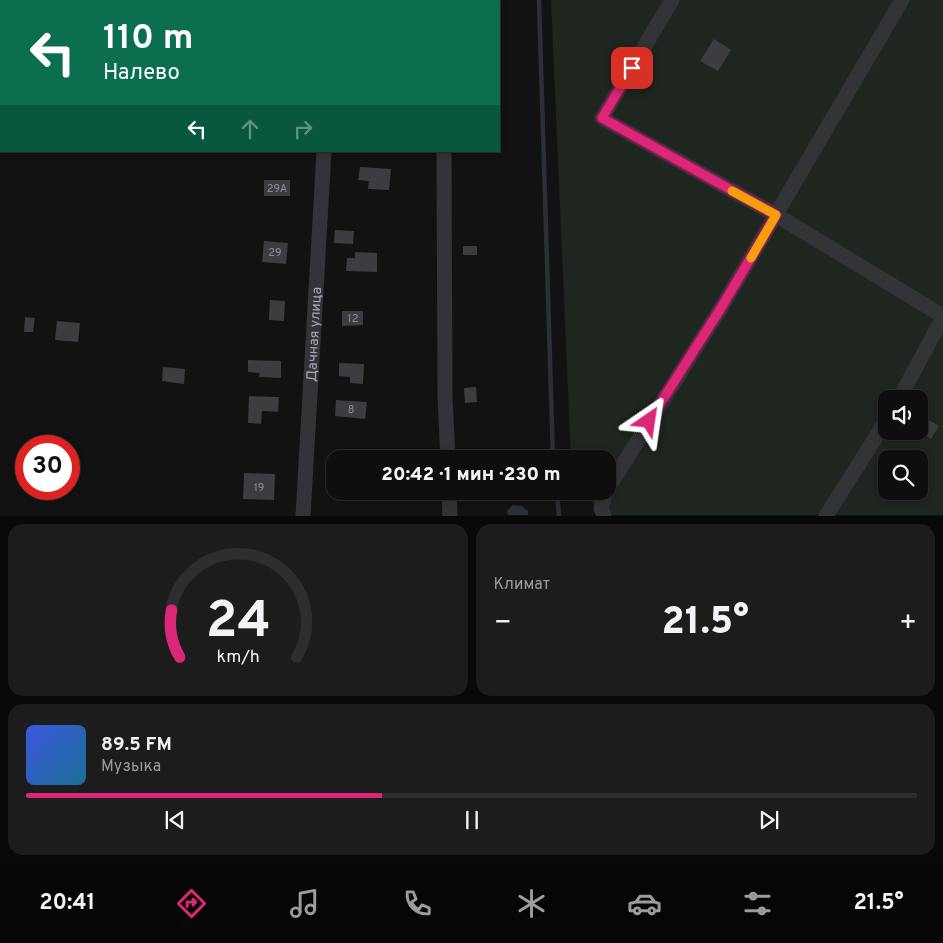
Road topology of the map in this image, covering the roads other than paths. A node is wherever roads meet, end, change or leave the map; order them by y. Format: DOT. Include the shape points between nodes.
graph roads {
  1 [pos="672,0"];
  2 [pos="902,0"];
  3 [pos="324,152"];
  4 [pos="444,152"];
  5 [pos="776,215"];
  6 [pos="943,316"];
  7 [pos="904,390"];
  8 [pos="878,434"];
  9 [pos="448,450"];
  10 [pos="616,475"];
  11 [pos="449,500"];
  12 [pos="603,500"];
  13 [pos="303,516"];
  14 [pos="450,516"];
  15 [pos="604,516"];
  16 [pos="826,516"];
  1 -- 5 [label="street" via="602,118"];
  2 -- 5 [label="street"];
  3 -- 13 [label="street, Дачная улица"];
  4 -- 9 [label="street"];
  5 -- 6 [label="street"];
  5 -- 10 [label="street"];
  6 -- 7 [label="street"];
  8 -- 16 [label="street"];
  11 -- 14 [label="street"];
  12 -- 15 [label="street" via="601,508"];
}
